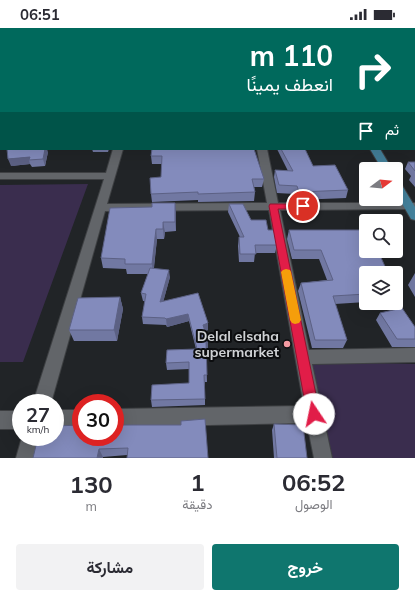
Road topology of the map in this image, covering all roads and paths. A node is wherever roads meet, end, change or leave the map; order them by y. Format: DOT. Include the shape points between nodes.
graph roads {
  1 [pos="118,150"];
  2 [pos="262,150"];
  3 [pos="376,150"];
  4 [pos="383,162"];
  5 [pos="0,176"];
  6 [pos="110,176"];
  7 [pos="403,194"];
  8 [pos="273,206"];
  9 [pos="100,208"];
  10 [pos="413,209"];
  11 [pos="415,355"];
  12 [pos="303,357"];
  13 [pos="45,394"];
  14 [pos="314,414"];
  15 [pos="124,418"];
  16 [pos="0,420"];
  17 [pos="12,420"];
  18 [pos="28,446"];
  19 [pos="25,458"];
  20 [pos="323,458"];
  1 -- 6 [label="street"];
  2 -- 8 [label="street"];
  3 -- 4 [label="main road"];
  5 -- 6 [label="street"];
  6 -- 9 [label="street"];
  7 -- 10 [label="main road"];
  8 -- 9 [label="street"];
  8 -- 10 [label="street"];
  8 -- 12 [label="street"];
  9 -- 13 [label="street"];
  11 -- 12 [label="street"];
  12 -- 14 [label="street"];
  14 -- 15 [label="street"];
  14 -- 20 [label="street"];
  16 -- 17 [label="street"];
  18 -- 19 [label="street"];
}
